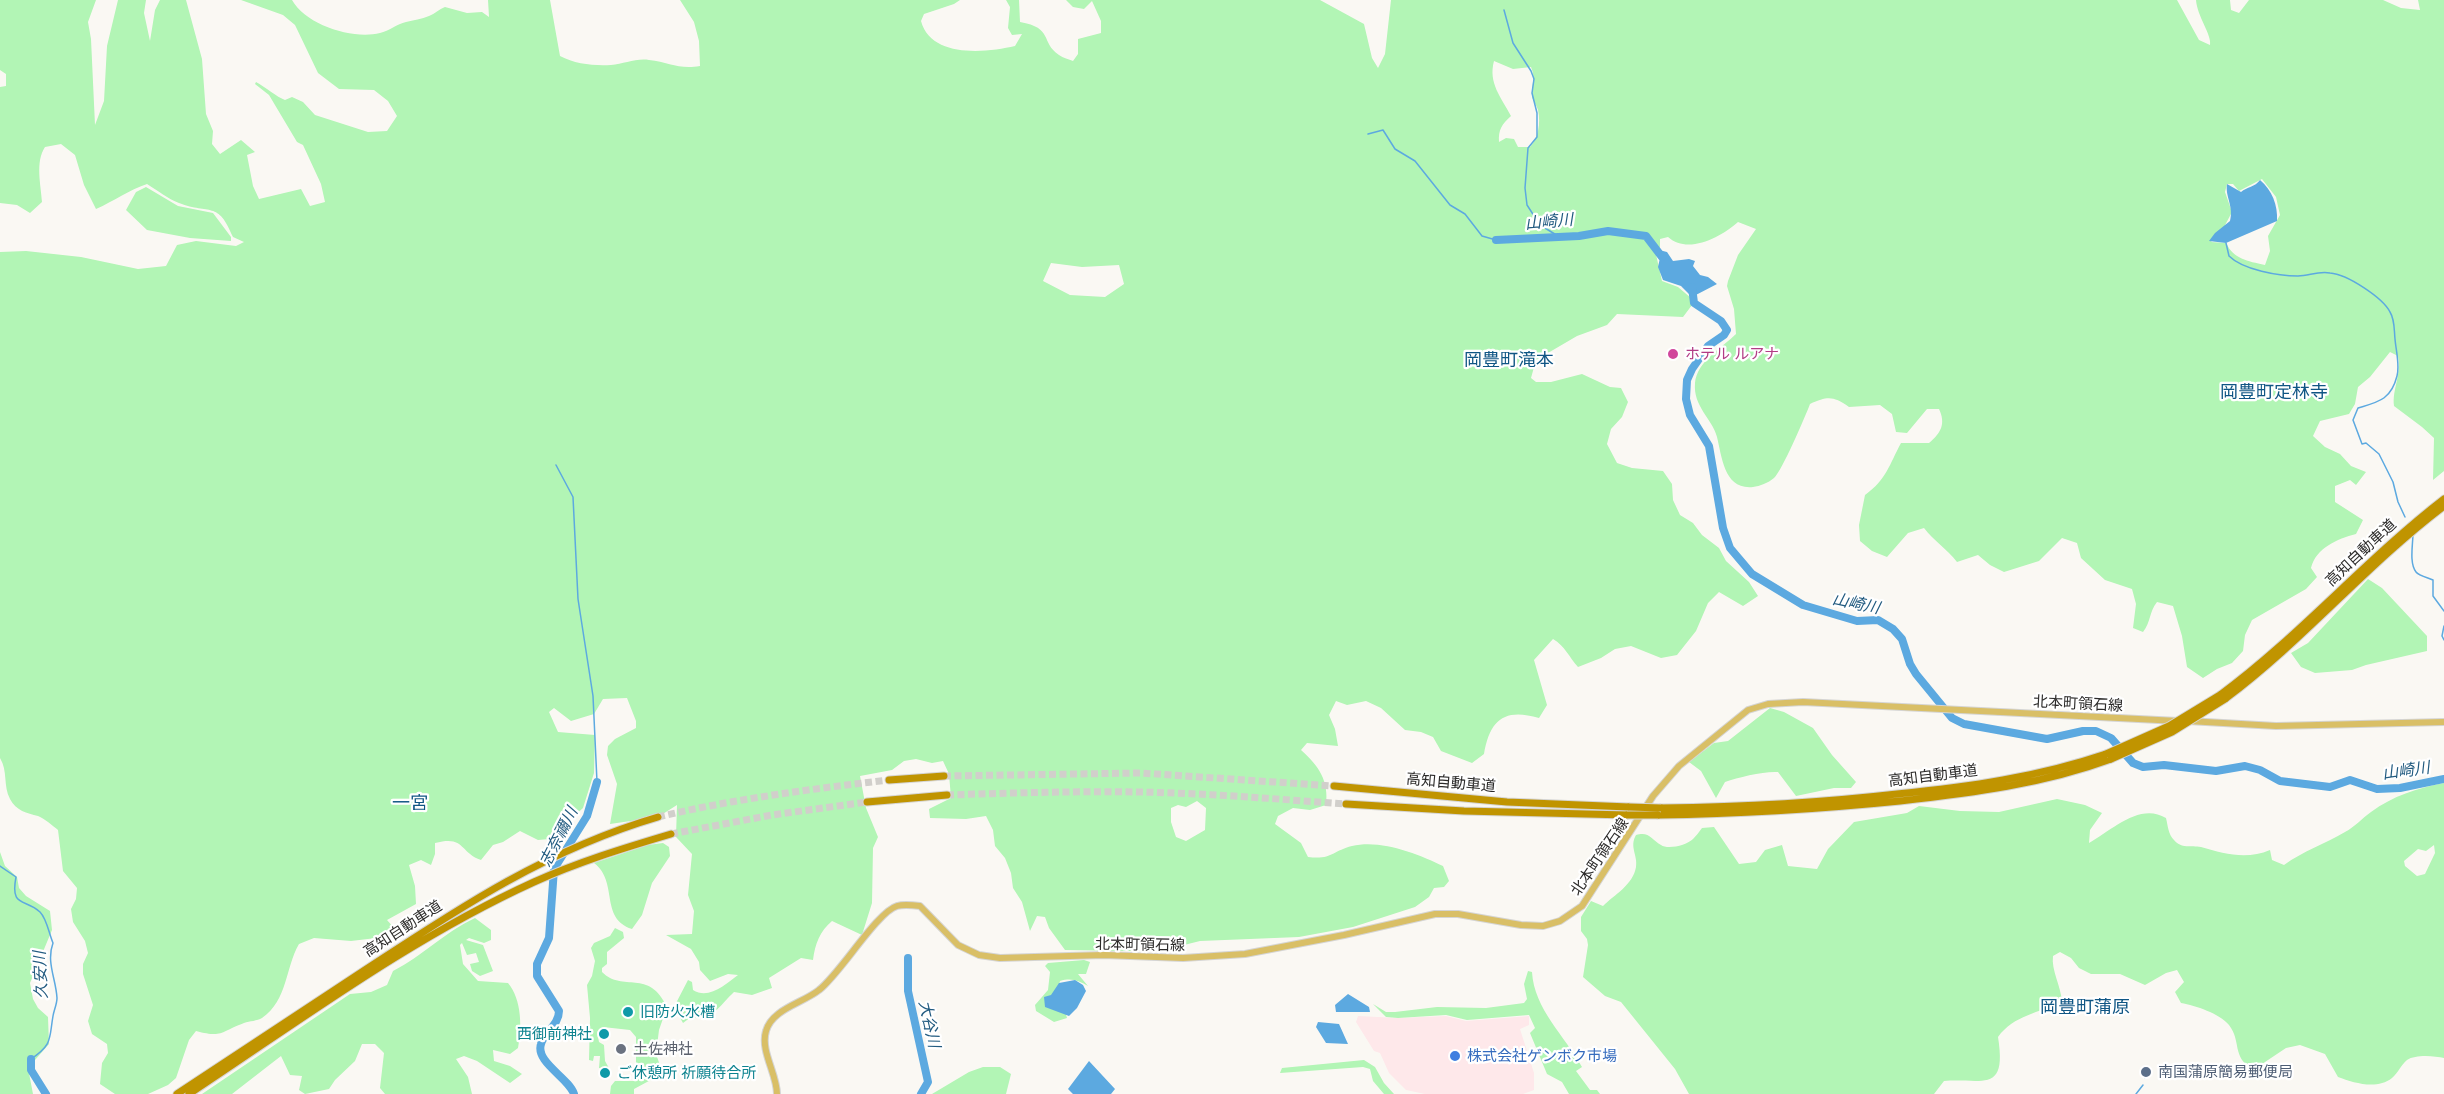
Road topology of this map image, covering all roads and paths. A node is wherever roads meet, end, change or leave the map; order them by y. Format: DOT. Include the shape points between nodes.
graph roads {
  1 [pos="2444,499"];
  2 [pos="2444,507"];
  3 [pos="2355,580"];
  4 [pos="2444,722"];
  5 [pos="944,776"];
  6 [pos="889,780"];
  7 [pos="1335,786"];
  8 [pos="948,795"];
  9 [pos="867,802"];
  10 [pos="1346,804"];
  11 [pos="1628,811"];
  12 [pos="658,817"];
  13 [pos="671,834"];
  14 [pos="177,1094"];
  15 [pos="189,1094"];
  16 [pos="777,1094"];
  1 -- 3 [label="highway, 高知自動車道" via="2401,533"];
  2 -- 3 [label="highway, 高知自動車道"];
  3 -- 11 [label="highway, 高知自動車道, bridge" via="2223,697 2109,757 2040,774 1930,791 1784,804"];
  4 -- 16 [label="main road, 北本町領石線" via="2276,726 1784,702 1758,705 1666,778 1582,906 1560,921 1543,926 1435,914 1245,954 1000,958 979,955 958,945 920,906 896,906 882,916 833,977 819,990 777,1014 770,1023 765,1040"];
  5 -- 6 [label="highway"];
  7 -- 11 [label="highway, 高知自動車道"];
  8 -- 9 [label="highway"];
  10 -- 11 [label="highway, 高知自動車道" via="1464,811"];
  12 -- 14 [label="highway, 高知自動車道" via="579,844 510,878"];
  13 -- 15 [label="highway, 高知自動車道" via="536,881 441,930"];
}
